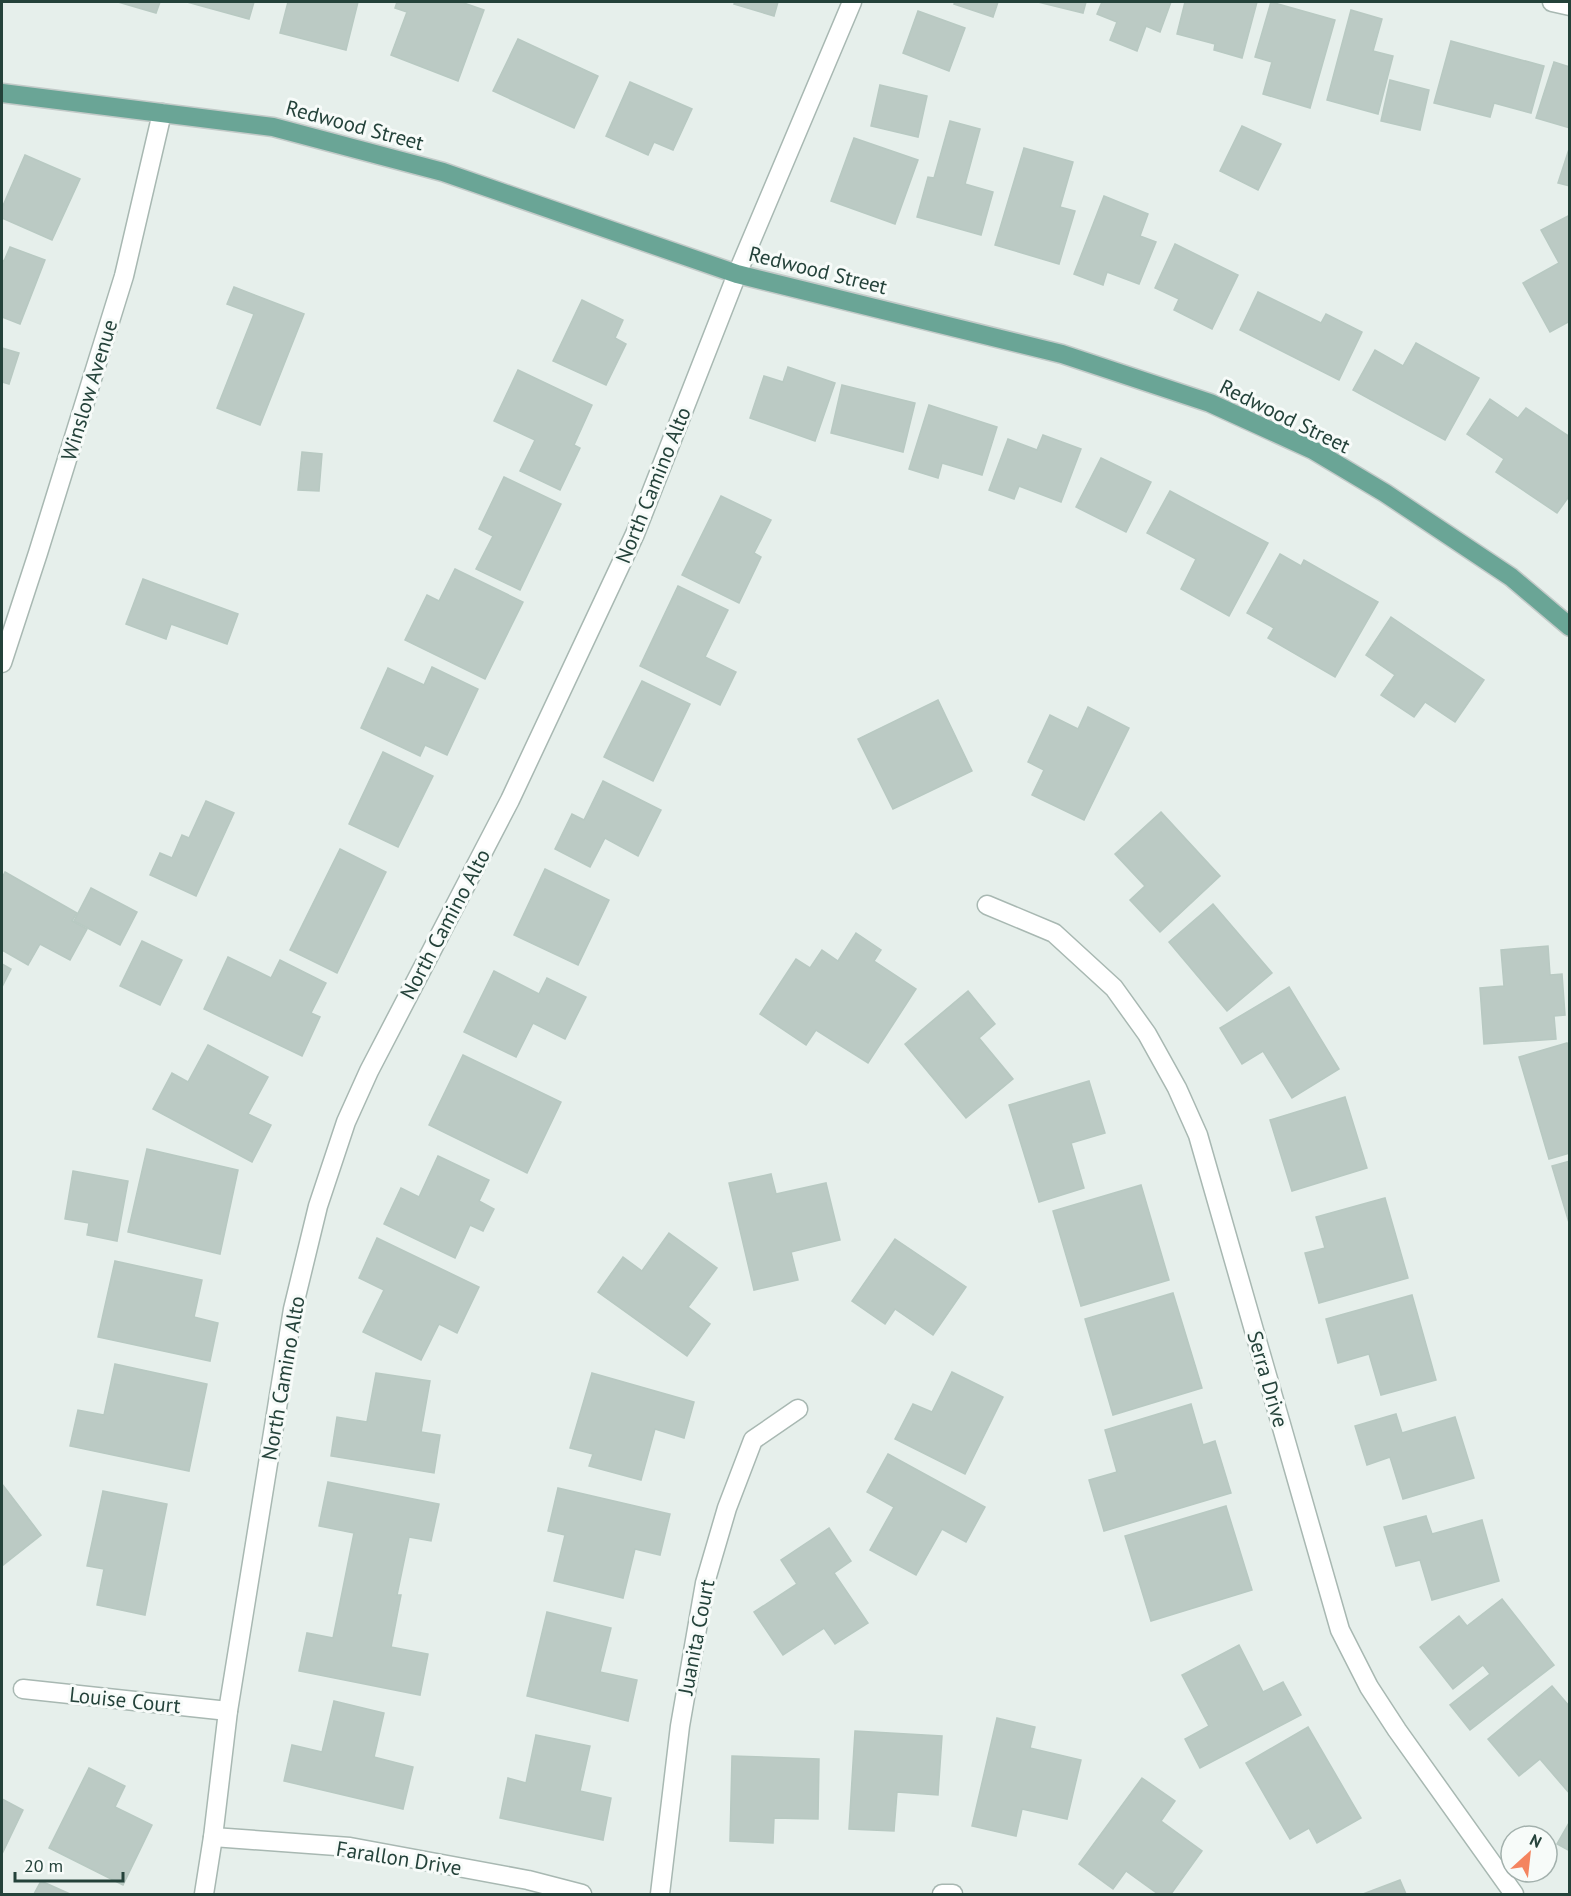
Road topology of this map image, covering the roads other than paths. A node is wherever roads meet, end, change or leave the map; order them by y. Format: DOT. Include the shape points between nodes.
graph roads {
  1 [pos="852,2"];
  2 [pos="1552,2"];
  3 [pos="1569,6"];
  4 [pos="2,93"];
  5 [pos="162,113"];
  6 [pos="737,274"];
  7 [pos="1569,627"];
  8 [pos="2,663"];
  9 [pos="987,905"];
  10 [pos="798,1409"];
  11 [pos="23,1689"];
  12 [pos="228,1711"];
  13 [pos="213,1837"];
  14 [pos="204,1894"];
  15 [pos="582,1894"];
  16 [pos="660,1894"];
  17 [pos="942,1894"];
  18 [pos="952,1894"];
  19 [pos="1514,1894"];
  1 -- 6 [label="street, North Camino Alto"];
  2 -- 3 [label="street"];
  4 -- 5 [label="main road, Redwood Street"];
  5 -- 6 [label="main road, Redwood Street" via="273,127 442,172"];
  5 -- 8 [label="street, Winslow Avenue" via="124,276"];
  6 -- 7 [label="main road, Redwood Street" via="1062,354 1210,404 1313,450 1385,493 1511,577"];
  6 -- 12 [label="street, North Camino Alto" via="635,534 510,800 346,1122 318,1206 293,1309"];
  9 -- 19 [label="street, Serra Drive" via="1054,933 1114,988 1177,1088 1198,1135 1340,1630 1397,1730"];
  10 -- 16 [label="street, Juanita Court" via="753,1440 727,1508 705,1583 680,1725"];
  11 -- 12 [label="street, Louise Court"];
  12 -- 13 [label="street, North Camino Alto"];
  13 -- 14 [label="street, North Camino Alto"];
  13 -- 15 [label="street, Farallon Drive" via="350,1847"];
  17 -- 18 [label="street"];
}
